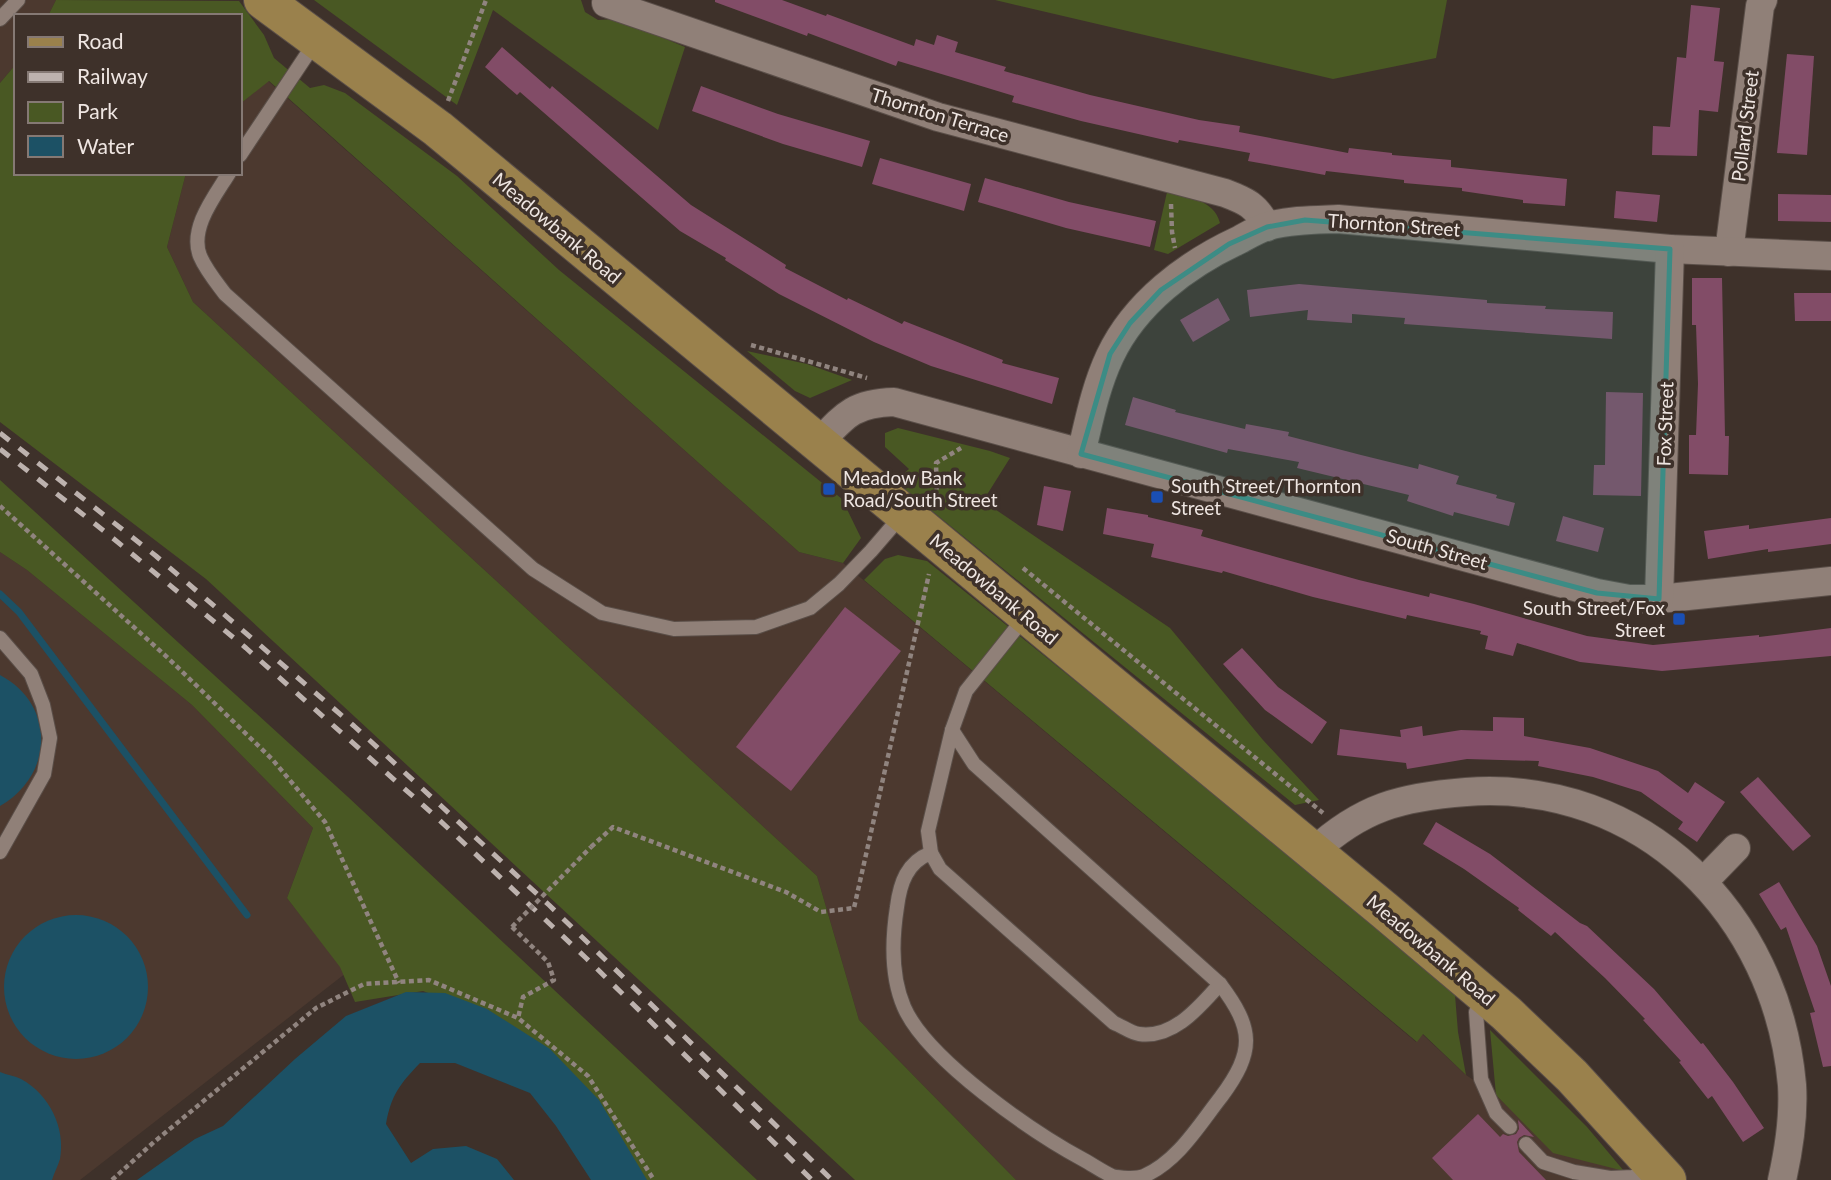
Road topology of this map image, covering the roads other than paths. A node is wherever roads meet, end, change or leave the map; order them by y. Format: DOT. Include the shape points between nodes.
graph roads {
  1 [pos="18,0"];
  2 [pos="263,0"];
  3 [pos="1763,0"];
  4 [pos="606,3"];
  5 [pos="0,19"];
  6 [pos="316,39"];
  7 [pos="242,152"];
  8 [pos="228,175"];
  9 [pos="1267,227"];
  10 [pos="1670,249"];
  11 [pos="1729,252"];
  12 [pos="1831,256"];
  13 [pos="818,444"];
  14 [pos="1081,454"];
  15 [pos="914,502"];
  16 [pos="1831,581"];
  17 [pos="1659,598"];
  18 [pos="1026,616"];
  19 [pos="0,638"];
  20 [pos="952,730"];
  21 [pos="1737,848"];
  22 [pos="0,852"];
  23 [pos="1313,852"];
  24 [pos="931,853"];
  25 [pos="1703,881"];
  26 [pos="1220,984"];
  27 [pos="1485,995"];
  28 [pos="1510,1127"];
  29 [pos="1526,1144"];
  30 [pos="1662,1174"];
  31 [pos="1782,1180"];
  1 -- 5 [label="lane"];
  2 -- 6 [label="main road, Meadowbank Road"];
  3 -- 11 [label="street, Pollard Street"];
  4 -- 9 [label="street, Thornton Terrace" via="938,117 1225,193 1248,202"];
  6 -- 7 [label="lane"];
  6 -- 13 [label="main road, Meadowbank Road" via="438,129"];
  8 -- 15 [label="lane" via="198,232 199,253 225,294 534,569 602,613 674,629 756,627 810,608 839,584"];
  9 -- 10 [label="street, Thornton Street" via="1338,219"];
  9 -- 14 [label="street, Thornton Street" via="1229,244 1181,275 1130,323 1096,388"];
  10 -- 11 [label="street, Thornton Street"];
  10 -- 17 [label="street, Fox Street"];
  11 -- 12 [label="street, Thornton Street"];
  13 -- 14 [label="street, South Street" via="855,410 894,402"];
  13 -- 15 [label="main road, Meadowbank Road"];
  14 -- 17 [label="street, South Street" via="1597,593"];
  15 -- 18 [label="main road, Meadowbank Road" via="942,524"];
  16 -- 17 [label="street, South Street"];
  18 -- 20 [label="lane" via="966,691"];
  18 -- 23 [label="main road, Meadowbank Road"];
  19 -- 22 [label="lane" via="31,674 50,738 44,774"];
  20 -- 24 [label="lane" via="928,831"];
  20 -- 26 [label="lane" via="974,764"];
  21 -- 25 [label="street"];
  23 -- 25 [label="street" via="1364,813 1429,795 1489,790 1570,802 1631,826 1669,850"];
  23 -- 27 [label="main road, Meadowbank Road"];
  24 -- 26 [label="lane" via="940,869 1114,1023 1139,1034 1169,1030"];
  24 -- 26 [label="lane" via="910,867 899,889 894,930 896,980 904,1009 929,1043 981,1091 1062,1148 1114,1177 1142,1177 1180,1151 1232,1081 1247,1052 1245,1024"];
  25 -- 31 [label="street" via="1732,916 1753,952 1781,1025 1792,1088"];
  27 -- 28 [label="lane" via="1476,1012 1481,1079 1496,1114"];
  27 -- 30 [label="main road, Meadowbank Road" via="1572,1076"];
  29 -- 30 [label="lane" via="1543,1162 1574,1172 1609,1178"];
}
